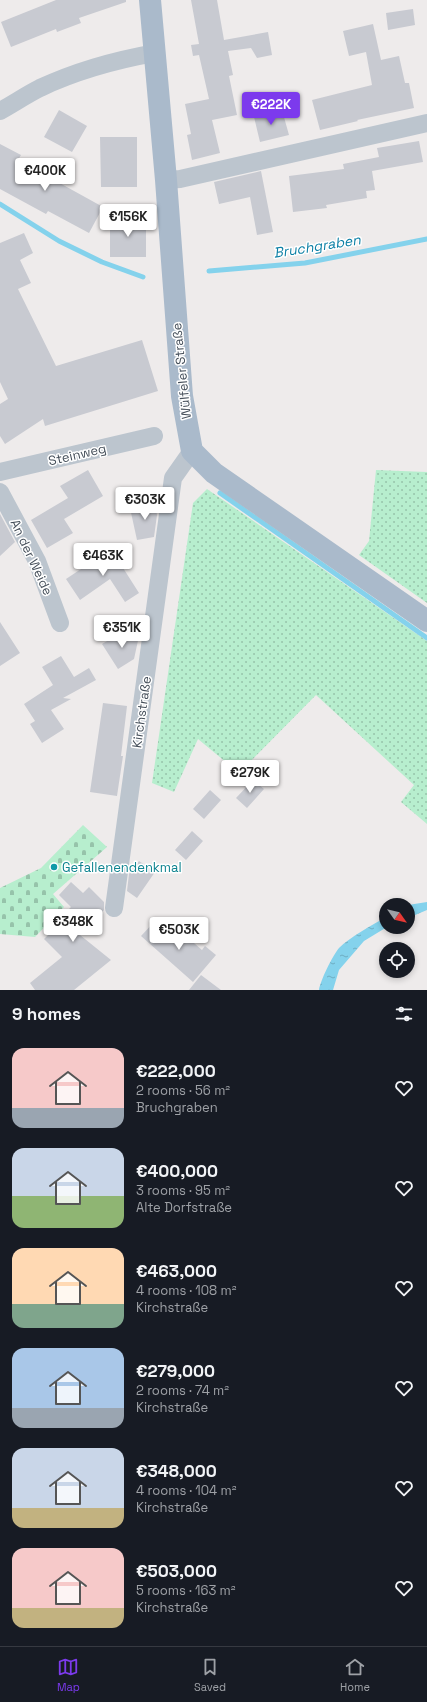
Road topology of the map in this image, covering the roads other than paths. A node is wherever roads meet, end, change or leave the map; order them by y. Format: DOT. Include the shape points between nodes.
graph roads {
  1 [pos="150,0"];
  2 [pos="155,53"];
  3 [pos="0,111"];
  4 [pos="427,123"];
  5 [pos="166,180"];
  6 [pos="154,436"];
  7 [pos="192,451"];
  8 [pos="0,472"];
  9 [pos="0,492"];
  10 [pos="427,621"];
  11 [pos="60,623"];
  12 [pos="114,908"];
  1 -- 2 [label="main road, Wülfeler Straße"];
  2 -- 3 [label="street" via="123,59 88,70 40,88"];
  2 -- 5 [label="main road, Wülfeler Straße"];
  4 -- 5 [label="street" via="180,180"];
  5 -- 7 [label="main road, Wülfeler Straße" via="182,396"];
  6 -- 8 [label="street, Steinweg"];
  7 -- 10 [label="main road" via="214,474"];
  7 -- 12 [label="street, Kirchstraße" via="173,478"];
  9 -- 11 [label="street, An der Weide" via="37,561"];
}
